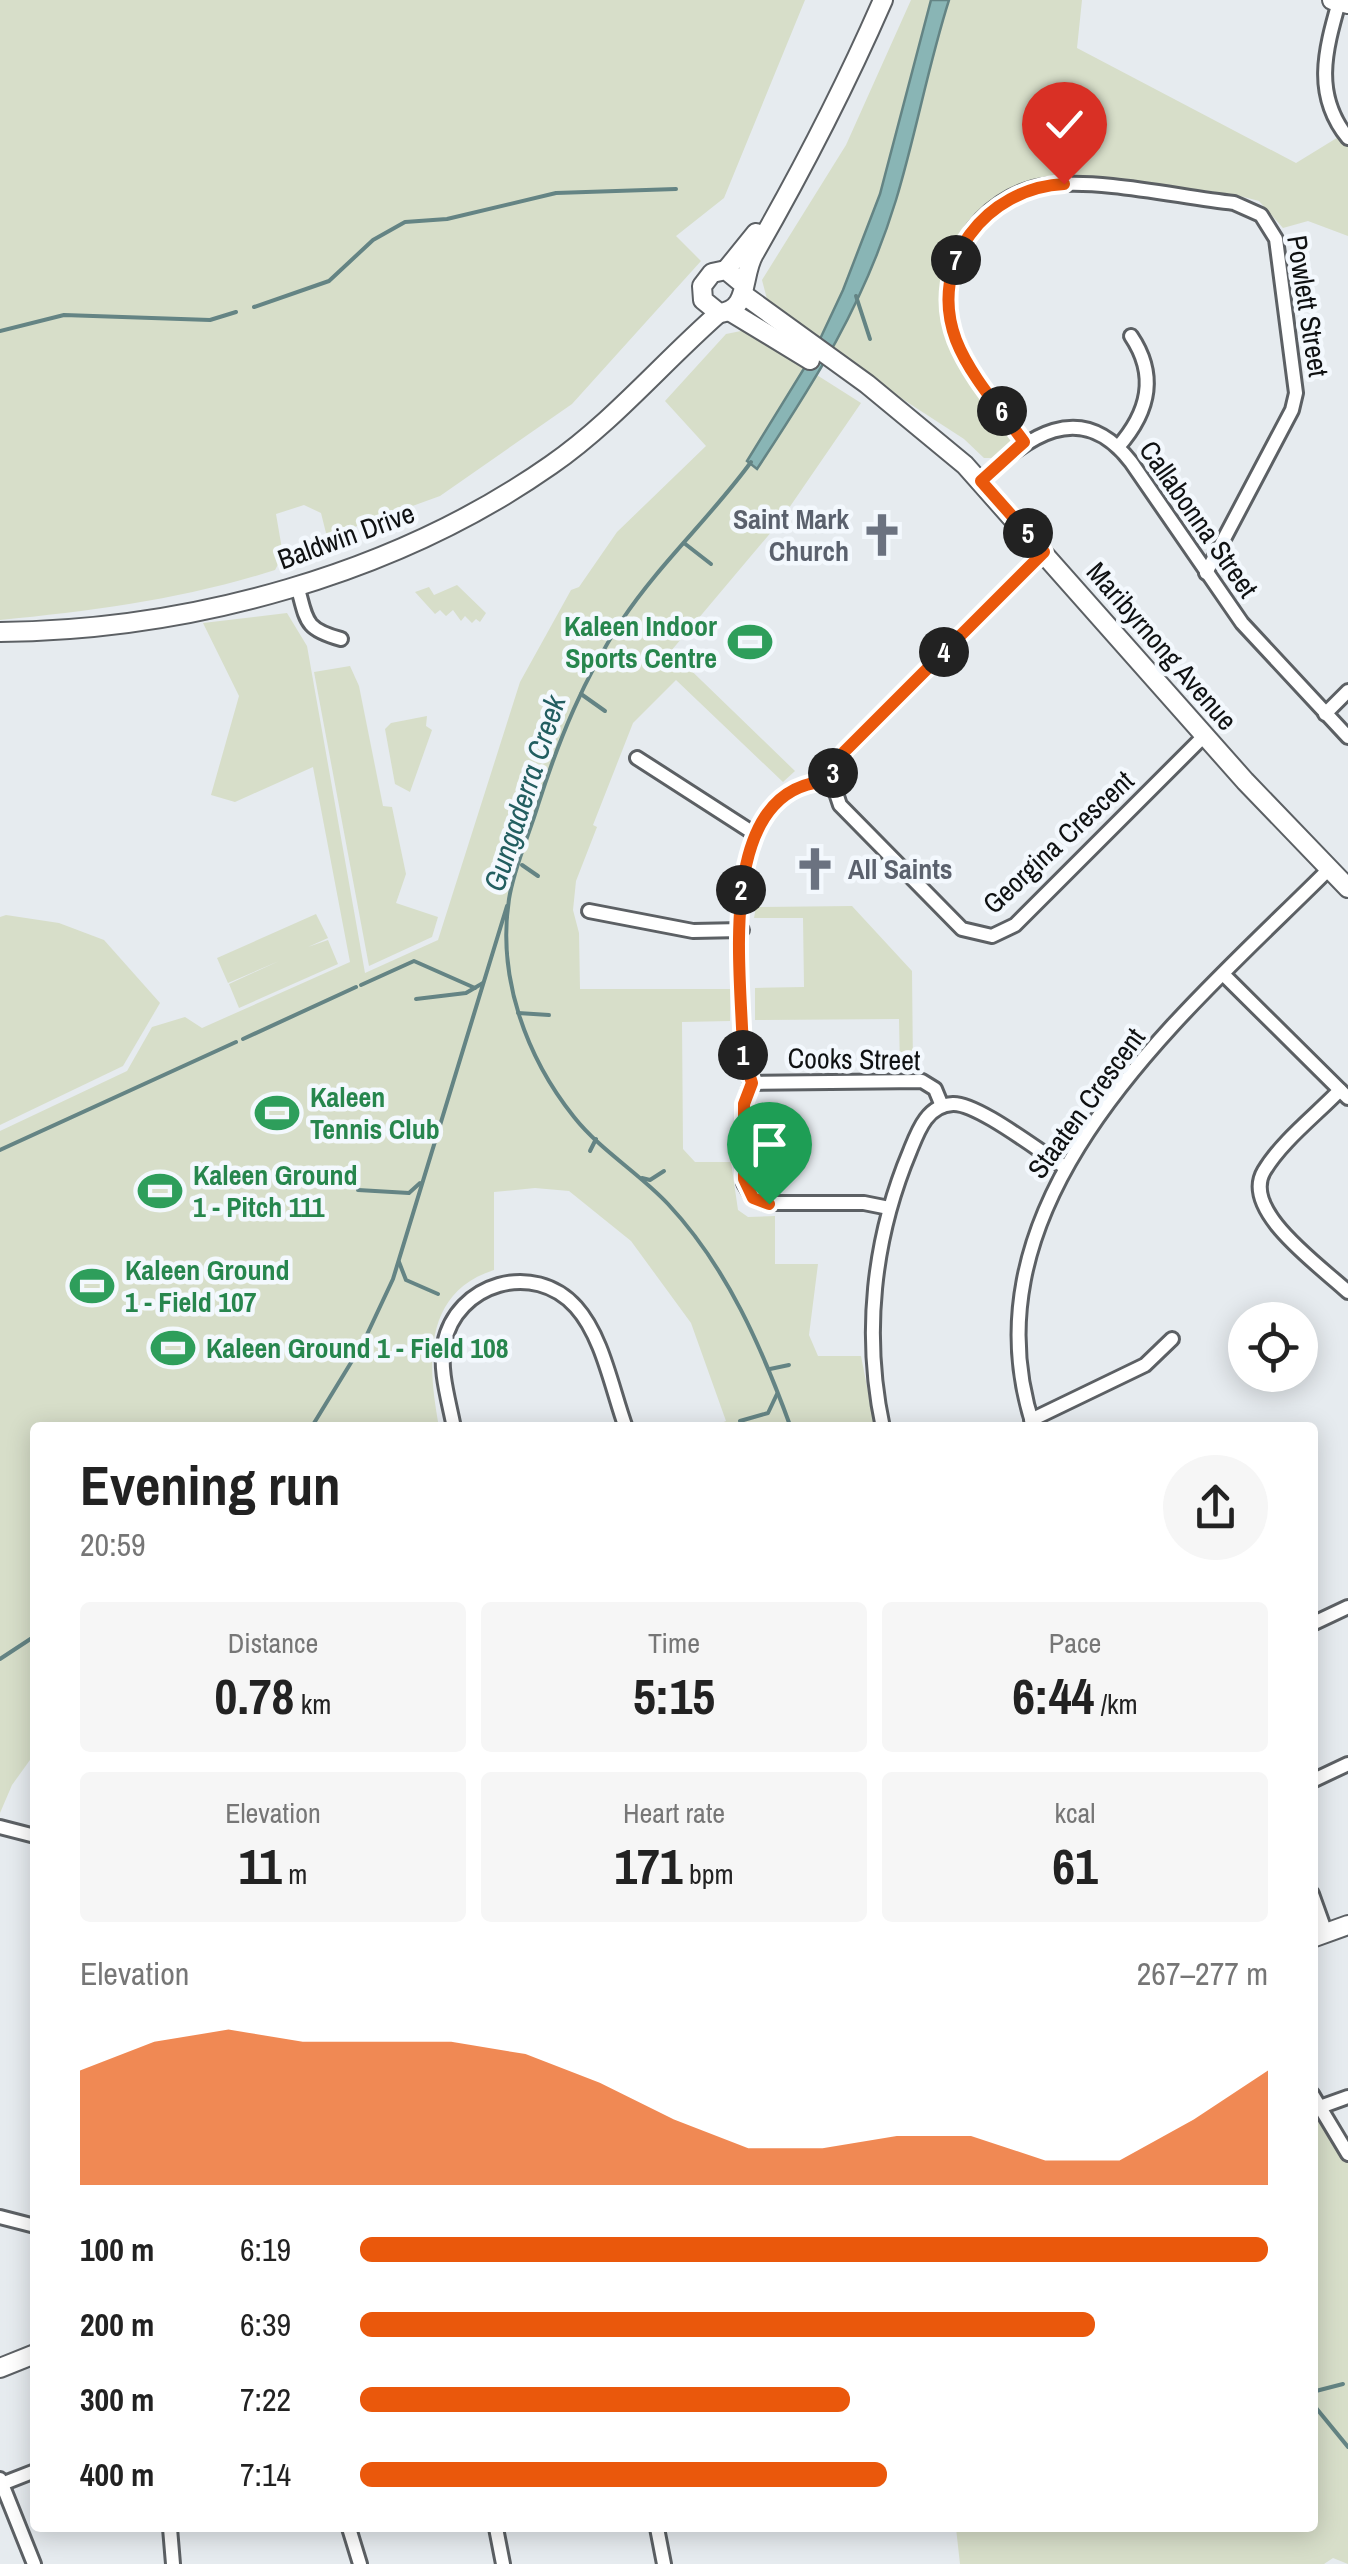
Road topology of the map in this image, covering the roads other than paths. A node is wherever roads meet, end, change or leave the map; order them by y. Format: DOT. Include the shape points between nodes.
graph roads {
  1 [pos="882,0"];
  2 [pos="1340,2"];
  3 [pos="1348,138"];
  4 [pos="788,194"];
  5 [pos="726,270"];
  6 [pos="743,290"];
  7 [pos="703,300"];
  8 [pos="725,312"];
  9 [pos="1131,336"];
  10 [pos="792,342"];
  11 [pos="658,370"];
  12 [pos="1024,442"];
  13 [pos="1118,447"];
  14 [pos="981,481"];
  15 [pos="1044,552"];
  16 [pos="1206,573"];
  17 [pos="297,585"];
  18 [pos="0,632"];
  19 [pos="342,639"];
  20 [pos="1348,691"];
  21 [pos="1325,714"];
  22 [pos="1204,736"];
  23 [pos="1348,736"];
  24 [pos="637,758"];
  25 [pos="832,781"];
  26 [pos="755,834"];
  27 [pos="1329,869"];
  28 [pos="1348,888"];
  29 [pos="589,911"];
  30 [pos="742,930"];
  31 [pos="1223,974"];
  32 [pos="752,1083"];
  33 [pos="1344,1094"];
  34 [pos="942,1106"];
  35 [pos="1064,1168"];
  36 [pos="890,1208"];
  37 [pos="1348,1292"];
  38 [pos="1172,1339"];
  39 [pos="453,1422"];
  40 [pos="624,1422"];
  41 [pos="882,1422"];
  42 [pos="1032,1422"];
  43 [pos="1036,1422"];
  44 [pos="1348,1606"];
  45 [pos="1318,1621"];
  46 [pos="1348,1764"];
  47 [pos="1318,1778"];
  48 [pos="0,1827"];
  49 [pos="30,1835"];
  50 [pos="1348,1925"];
  51 [pos="1319,1936"];
  52 [pos="1348,2097"];
  53 [pos="1318,2104"];
  54 [pos="1320,2107"];
  55 [pos="1348,2154"];
  56 [pos="0,2217"];
  57 [pos="30,2225"];
  58 [pos="30,2356"];
  59 [pos="0,2368"];
  60 [pos="30,2472"];
  61 [pos="1,2481"];
  62 [pos="170,2532"];
  63 [pos="350,2532"];
  64 [pos="497,2532"];
  65 [pos="658,2532"];
  66 [pos="34,2564"];
  67 [pos="172,2564"];
  68 [pos="360,2564"];
  69 [pos="503,2564"];
  70 [pos="664,2564"];
  1 -- 4 [label="main road"];
  2 -- 3 [label="street" via="1324,79 1332,112"];
  4 -- 5 [label="main road"];
  4 -- 6 [label="main road" via="746,268"];
  5 -- 6 [label="main road"];
  5 -- 7 [label="main road" via="708,276"];
  6 -- 8 [label="main road"];
  6 -- 10 [label="main road, Maribyrnong Avenue"];
  7 -- 8 [label="main road"];
  7 -- 11 [label="main road, Baldwin Drive"];
  8 -- 10 [label="main road, Maribyrnong Avenue"];
  8 -- 11 [label="main road, Baldwin Drive"];
  9 -- 13 [label="street" via="1148,391 1140,419"];
  10 -- 14 [label="main road, Maribyrnong Avenue" via="888,404"];
  11 -- 17 [label="main road, Baldwin Drive" via="612,417 486,507 419,542"];
  12 -- 13 [label="street, Callabonna Street" via="1049,430 1076,429"];
  12 -- 14 [label="street, Callabonna Street"];
  12 -- 16 [label="street, Powlett Street" via="963,355 951,321 955,262 979,222 1018,194 1064,184 1255,210 1276,239 1296,399"];
  13 -- 16 [label="street, Callabonna Street"];
  14 -- 15 [label="main road, Maribyrnong Avenue"];
  15 -- 22 [label="main road, Maribyrnong Avenue"];
  15 -- 25 [label="street" via="844,752"];
  16 -- 21 [label="street, Callabonna Street"];
  17 -- 18 [label="main road, Baldwin Drive" via="96,627"];
  17 -- 19 [label="street" via="309,625 317,634"];
  20 -- 21 [label="street"];
  21 -- 23 [label="street, Callabonna Street"];
  22 -- 25 [label="street, Georgina Crescent" via="1014,925 992,936 958,925 844,810"];
  22 -- 27 [label="main road, Maribyrnong Avenue"];
  24 -- 26 [label="street"];
  25 -- 26 [label="street" via="798,786"];
  26 -- 30 [label="street" via="741,874"];
  27 -- 28 [label="main road, Maribyrnong Avenue"];
  27 -- 31 [label="street, Staaten Crescent"];
  29 -- 30 [label="street" via="688,930"];
  30 -- 32 [label="street" via="743,1054"];
  31 -- 33 [label="street"];
  31 -- 35 [label="street, Staaten Crescent" via="1143,1062"];
  32 -- 34 [label="street, Cooks Street" via="922,1081 936,1089"];
  32 -- 36 [label="street" via="744,1104 744,1183 753,1198"];
  33 -- 37 [label="street" via="1265,1170 1259,1195 1270,1218"];
  34 -- 35 [label="street" via="966,1106"];
  34 -- 36 [label="street" via="924,1122"];
  35 -- 42 [label="street, Staaten Crescent" via="1038,1222 1020,1290 1019,1360"];
  36 -- 41 [label="street" via="873,1323"];
  38 -- 43 [label="street" via="1144,1365"];
  39 -- 40 [label="street" via="443,1362 451,1323 485,1289 524,1281 560,1294 582,1314"];
  44 -- 45 [label="street"];
  46 -- 47 [label="street"];
  48 -- 49 [label="street"];
  50 -- 51 [label="main road"];
  52 -- 54 [label="street"];
  53 -- 54 [label="street"];
  54 -- 55 [label="street"];
  56 -- 57 [label="street"];
  58 -- 59 [label="main road"];
  60 -- 61 [label="street"];
  61 -- 66 [label="street"];
  62 -- 67 [label="street"];
  63 -- 68 [label="street"];
  64 -- 69 [label="street"];
  65 -- 70 [label="street"];
}
